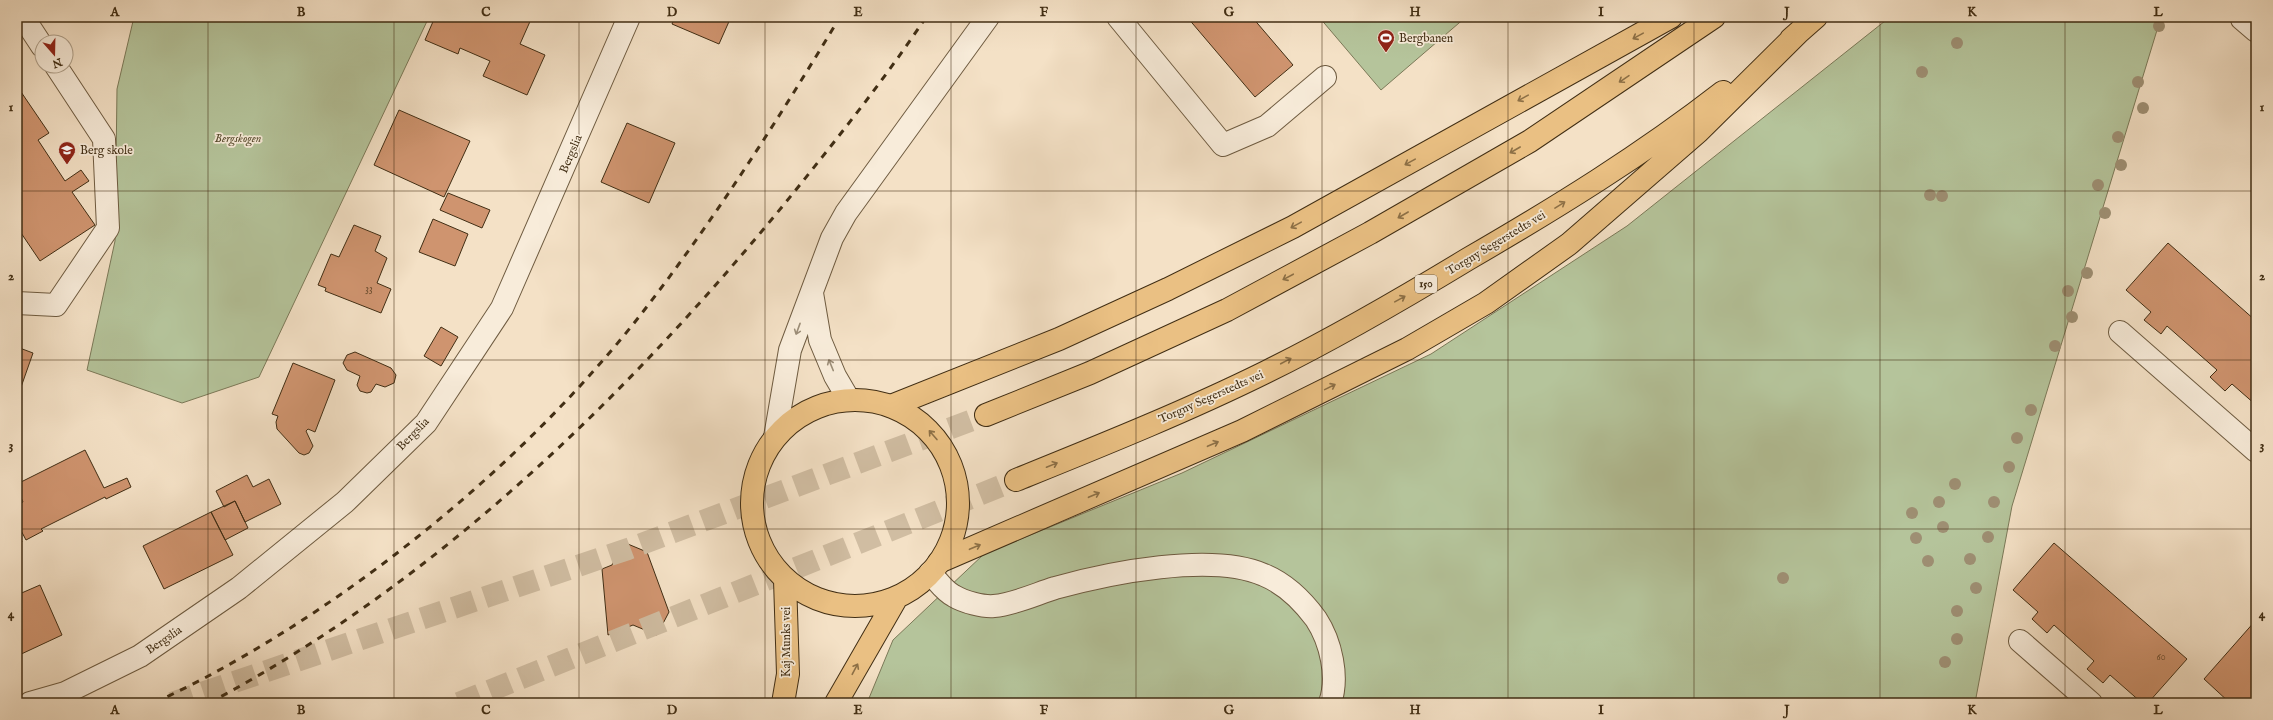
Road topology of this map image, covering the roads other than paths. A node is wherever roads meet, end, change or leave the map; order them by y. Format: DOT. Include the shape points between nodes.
graph roads {
  1 [pos="23,17"];
  2 [pos="629,17"];
  3 [pos="988,17"];
  4 [pos="1118,17"];
  5 [pos="1671,17"];
  6 [pos="1714,17"];
  7 [pos="1809,23"];
  8 [pos="34,34"];
  9 [pos="61,74"];
  10 [pos="1325,77"];
  11 [pos="812,292"];
  12 [pos="17,303"];
  13 [pos="2120,332"];
  14 [pos="849,400"];
  15 [pos="891,406"];
  16 [pos="986,416"];
  17 [pos="774,437"];
  18 [pos="2256,452"];
  19 [pos="1016,480"];
  20 [pos="935,567"];
  21 [pos="785,580"];
  22 [pos="897,597"];
  23 [pos="2020,641"];
  24 [pos="30,703"];
  25 [pos="783,703"];
  26 [pos="836,703"];
  27 [pos="1330,703"];
  28 [pos="2090,703"];
  1 -- 8 [label="street"];
  2 -- 24 [label="street, Bergslia" via="502,308 426,423 345,502 239,588 140,656 65,693"];
  3 -- 11 [label="street" via="846,213 832,238"];
  4 -- 10 [label="street" via="1223,145 1267,126"];
  5 -- 15 [label="main road, one-way" via="1293,227 1059,339"];
  6 -- 16 [label="main road, one-way" via="1530,141 1370,233 1227,310 1090,373"];
  19 -- 7 [label="main road, Torgny Segerstedts vei / 150, one-way" via="1266,372 1404,297 1627,163"];
  20 -- 7 [label="main road, one-way" via="1242,431 1407,349 1486,303 1581,234 1698,132"];
  9 -- 12 [label="street" via="104,138 108,228 56,305"];
  14 -- 11 [label="street, one-way" via="835,376 820,340"];
  11 -- 17 [label="street, one-way" via="790,350"];
  13 -- 18 [label="street"];
  14 -- 15 [label="main road, Kaj Munks vei" via="871,400"];
  14 -- 17 [label="main road, Kaj Munks vei" via="828,403 808,410"];
  20 -- 15 [label="main road, Kaj Munks vei, one-way" via="949,544 956,524 956,482 950,462 940,444 910,415"];
  17 -- 21 [label="main road, Kaj Munks vei" via="760,462 752,489 752,518 760,545 771,564"];
  20 -- 22 [label="main road, Kaj Munks vei" via="913,588"];
  20 -- 27 [label="street" via="953,596 974,604 994,606 1105,576 1160,568 1194,564 1229,566 1263,574 1285,586 1303,602 1319,625 1329,648 1334,672 1334,692"];
  21 -- 22 [label="main road, Kaj Munks vei" via="805,594 827,602 850,606 874,604"];
  21 -- 25 [label="main road, Kaj Munks vei" via="788,674"];
  26 -- 22 [label="main road, Kaj Munks vei, one-way"];
  23 -- 28 [label="street"];
}
